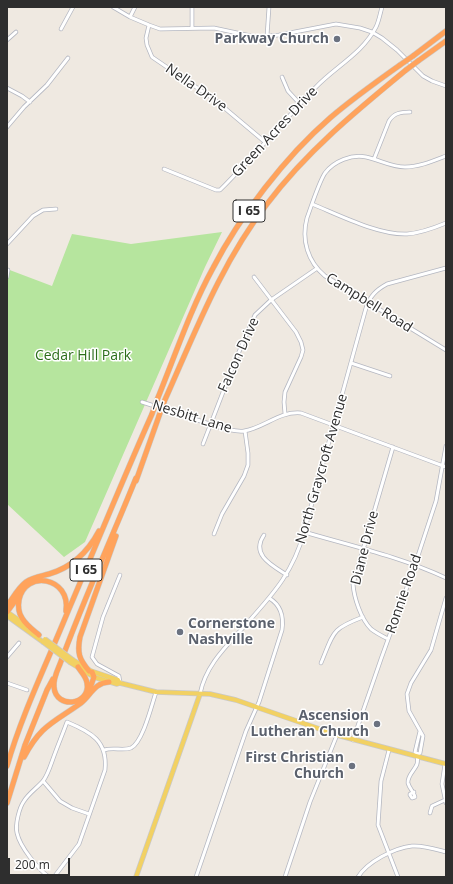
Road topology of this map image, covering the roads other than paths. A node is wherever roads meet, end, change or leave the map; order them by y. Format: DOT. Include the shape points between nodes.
graph roads {
  1 [pos="73,7"];
  2 [pos="113,7"];
  3 [pos="135,7"];
  4 [pos="192,7"];
  5 [pos="269,7"];
  6 [pos="382,7"];
  7 [pos="130,17"];
  8 [pos="149,25"];
  9 [pos="192,27"];
  10 [pos="60,30"];
  11 [pos="446,31"];
  12 [pos="16,32"];
  13 [pos="372,32"];
  14 [pos="267,36"];
  15 [pos="7,40"];
  16 [pos="446,41"];
  17 [pos="68,58"];
  18 [pos="282,77"];
  19 [pos="446,86"];
  20 [pos="7,88"];
  21 [pos="30,102"];
  22 [pos="300,104"];
  23 [pos="410,112"];
  24 [pos="7,127"];
  25 [pos="265,142"];
  26 [pos="446,156"];
  27 [pos="374,159"];
  28 [pos="164,169"];
  29 [pos="312,204"];
  30 [pos="56,209"];
  31 [pos="446,223"];
  32 [pos="7,244"];
  33 [pos="446,268"];
  34 [pos="316,269"];
  35 [pos="8,270"];
  36 [pos="7,277"];
  37 [pos="254,277"];
  38 [pos="271,300"];
  39 [pos="368,303"];
  40 [pos="446,350"];
  41 [pos="351,363"];
  42 [pos="390,376"];
  43 [pos="142,402"];
  44 [pos="285,414"];
  45 [pos="211,424"];
  46 [pos="334,425"];
  47 [pos="245,431"];
  48 [pos="203,444"];
  49 [pos="446,446"];
  50 [pos="393,447"];
  51 [pos="444,466"];
  52 [pos="136,478"];
  53 [pos="115,499"];
  54 [pos="304,532"];
  55 [pos="214,534"];
  56 [pos="264,535"];
  57 [pos="363,548"];
  58 [pos="415,565"];
  59 [pos="120,575"];
  60 [pos="287,575"];
  61 [pos="446,578"];
  62 [pos="23,590"];
  63 [pos="269,598"];
  64 [pos="446,598"];
  65 [pos="7,606"];
  66 [pos="7,612"];
  67 [pos="7,616"];
  68 [pos="363,616"];
  69 [pos="39,635"];
  70 [pos="388,639"];
  71 [pos="56,640"];
  72 [pos="44,641"];
  73 [pos="19,643"];
  74 [pos="7,657"];
  75 [pos="72,662"];
  76 [pos="321,663"];
  77 [pos="78,667"];
  78 [pos="56,672"];
  79 [pos="92,673"];
  80 [pos="109,682"];
  81 [pos="7,683"];
  82 [pos="120,683"];
  83 [pos="27,690"];
  84 [pos="156,692"];
  85 [pos="88,694"];
  86 [pos="200,694"];
  87 [pos="257,706"];
  88 [pos="337,735"];
  89 [pos="353,740"];
  90 [pos="104,750"];
  91 [pos="389,750"];
  92 [pos="418,755"];
  93 [pos="446,764"];
  94 [pos="7,766"];
  95 [pos="17,771"];
  96 [pos="43,781"];
  97 [pos="414,792"];
  98 [pos="445,802"];
  99 [pos="7,803"];
  100 [pos="430,813"];
  101 [pos="90,814"];
  102 [pos="446,852"];
  103 [pos="388,854"];
  104 [pos="49,877"];
  105 [pos="54,877"];
  106 [pos="136,877"];
  107 [pos="196,877"];
  108 [pos="285,877"];
  109 [pos="358,877"];
  110 [pos="398,877"];
  1 -- 10 [label="street"];
  2 -- 7 [label="street"];
  3 -- 7 [label="street"];
  4 -- 9 [label="street"];
  5 -- 14 [label="street"];
  6 -- 13 [label="street"];
  7 -- 8 [label="street"];
  8 -- 9 [label="street" via="160,29"];
  8 -- 25 [label="street, Nella Drive" via="146,38 152,57 215,100"];
  9 -- 14 [label="street" via="214,28 256,37"];
  11 -- 53 [label="highway, I 65, bridge" via="360,93 315,132 282,168 242,220 197,300"];
  12 -- 15 [label="street"];
  13 -- 14 [label="street" via="336,24"];
  13 -- 19 [label="street" via="397,50 423,76"];
  13 -- 22 [label="street, Green Acres Drive" via="356,54 318,85"];
  16 -- 52 [label="highway, I 65, bridge" via="342,123 297,168 267,204 241,242 208,303 164,402"];
  17 -- 21 [label="street"];
  18 -- 22 [label="street" via="288,91"];
  20 -- 21 [label="street"];
  21 -- 24 [label="street"];
  22 -- 25 [label="street, Green Acres Drive"];
  23 -- 27 [label="street" via="391,116"];
  25 -- 28 [label="street, Green Acres Drive" via="220,190"];
  26 -- 27 [label="street" via="408,167"];
  27 -- 29 [label="street, Campbell Road" via="358,156 346,158 329,168 323,176"];
  29 -- 31 [label="street" via="378,229 399,234 418,232"];
  29 -- 34 [label="street, Campbell Road" via="305,235 309,256"];
  30 -- 32 [label="street" via="43,210 33,216"];
  33 -- 39 [label="street, North Graycroft Avenue" via="387,284 373,294"];
  34 -- 38 [label="street, Falcon Drive"];
  34 -- 39 [label="street, Campbell Road" via="329,280"];
  35 -- 36 [label="street"];
  37 -- 38 [label="street"];
  38 -- 44 [label="street" via="298,335 302,348 301,359 285,392"];
  38 -- 45 [label="street, Falcon Drive" via="256,315 250,327"];
  39 -- 40 [label="street, Campbell Road"];
  39 -- 41 [label="street, North Graycroft Avenue"];
  41 -- 42 [label="street"];
  41 -- 46 [label="street, North Graycroft Avenue"];
  43 -- 45 [label="street, Nesbitt Lane"];
  44 -- 46 [label="street, Nesbitt Lane" via="301,413"];
  44 -- 47 [label="street, Nesbitt Lane"];
  45 -- 47 [label="street, Nesbitt Lane" via="230,430"];
  45 -- 48 [label="street, Falcon Drive"];
  46 -- 50 [label="street, Nesbitt Lane"];
  46 -- 54 [label="street, North Graycroft Avenue"];
  47 -- 55 [label="street" via="248,465"];
  49 -- 51 [label="street, Ronnie Road"];
  50 -- 51 [label="street, Nesbitt Lane"];
  50 -- 57 [label="street, Diane Drive"];
  51 -- 58 [label="street, Ronnie Road" via="436,501"];
  52 -- 78 [label="highway, I 65"];
  52 -- 79 [label="highway" via="80,637 78,647 82,663"];
  53 -- 65 [label="highway" via="93,542 82,555 65,568 26,582"];
  53 -- 71 [label="highway, I 65"];
  54 -- 57 [label="street"];
  54 -- 60 [label="street, North Graycroft Avenue"];
  56 -- 60 [label="street" via="260,546 263,558"];
  57 -- 58 [label="street"];
  57 -- 68 [label="street, Diane Drive" via="353,590"];
  58 -- 61 [label="street"];
  58 -- 70 [label="street, Ronnie Road"];
  59 -- 82 [label="street" via="103,617 92,657 96,664 119,676"];
  60 -- 63 [label="street, North Graycroft Avenue"];
  62 -- 66 [label="highway"];
  62 -- 69 [label="highway" via="19,601 20,613 27,625"];
  62 -- 71 [label="highway" via="30,584 43,580 55,584 64,593 67,600 66,611"];
  63 -- 86 [label="street, North Graycroft Avenue" via="215,659 204,679"];
  63 -- 87 [label="street" via="280,608 283,619"];
  64 -- 92 [label="street" via="431,650 407,692 408,708 423,736"];
  66 -- 69 [label="main road"];
  67 -- 72 [label="main road"];
  68 -- 70 [label="street, Diane Drive" via="370,627"];
  68 -- 76 [label="street" via="335,631"];
  69 -- 72 [label="main road"];
  70 -- 89 [label="street, Ronnie Road"];
  71 -- 94 [label="highway, I 65"];
  72 -- 75 [label="main road, bridge"];
  73 -- 74 [label="street"];
  75 -- 77 [label="main road"];
  75 -- 79 [label="main road"];
  77 -- 78 [label="highway" via="85,677 87,688 82,698 74,702 64,702 56,694"];
  77 -- 79 [label="main road"];
  78 -- 95 [label="highway, I 65"];
  79 -- 80 [label="main road"];
  79 -- 82 [label="main road" via="118,680"];
  79 -- 85 [label="highway"];
  80 -- 82 [label="main road"];
  80 -- 85 [label="highway" via="98,685"];
  81 -- 83 [label="street"];
  82 -- 84 [label="main road"];
  84 -- 86 [label="main road"];
  84 -- 90 [label="street" via="137,743 127,749"];
  85 -- 95 [label="highway" via="81,703 42,730"];
  86 -- 87 [label="main road" via="219,695"];
  86 -- 106 [label="main road"];
  87 -- 88 [label="main road"];
  87 -- 107 [label="street"];
  88 -- 89 [label="main road"];
  88 -- 108 [label="street"];
  89 -- 91 [label="main road"];
  90 -- 96 [label="street" via="96,737 67,722"];
  90 -- 101 [label="street" via="105,770"];
  91 -- 92 [label="main road"];
  91 -- 103 [label="street" via="381,780 378,825"];
  92 -- 93 [label="main road"];
  92 -- 97 [label="street" via="408,783"];
  93 -- 98 [label="street" via="442,784"];
  95 -- 99 [label="highway, I 65"];
  96 -- 101 [label="street" via="60,801"];
  96 -- 104 [label="street" via="30,792 22,805 16,832 42,872"];
  98 -- 100 [label="street" via="432,806"];
  101 -- 105 [label="street" via="79,844"];
  102 -- 103 [label="street" via="412,846"];
  103 -- 109 [label="street" via="367,866"];
  103 -- 110 [label="street"];
}
